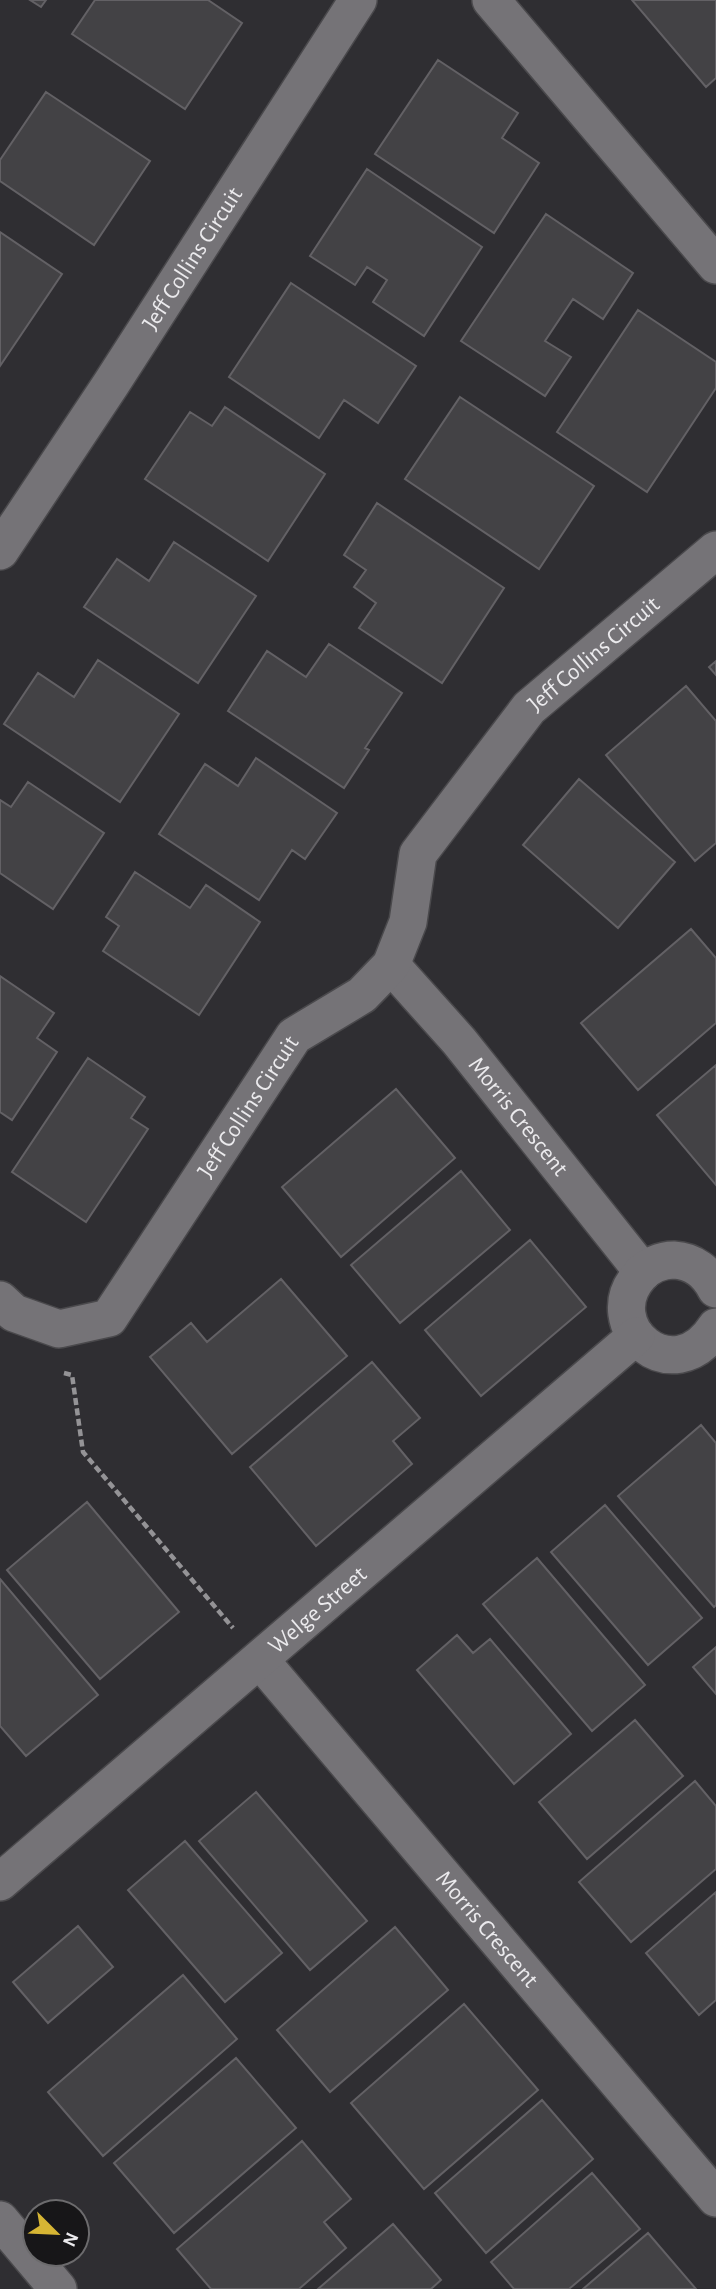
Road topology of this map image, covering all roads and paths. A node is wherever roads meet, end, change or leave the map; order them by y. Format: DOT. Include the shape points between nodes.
graph roads {
  1 [pos="358,0"];
  2 [pos="491,0"];
  3 [pos="716,265"];
  4 [pos="716,550"];
  5 [pos="0,551"];
  6 [pos="391,965"];
  7 [pos="643,1272"];
  8 [pos="715,1282"];
  9 [pos="0,1300"];
  10 [pos="636,1336"];
  11 [pos="712,1343"];
  12 [pos="60,1371"];
  13 [pos="260,1660"];
  14 [pos="0,1882"];
  15 [pos="716,2198"];
  16 [pos="0,2220"];
  17 [pos="58,2289"];
  1 -- 5 [label="street, Jeff Collins Circuit"];
  2 -- 3 [label="street"];
  4 -- 6 [label="street, Jeff Collins Circuit" via="529,708 418,855 408,922"];
  6 -- 7 [label="street, Morris Crescent" via="459,1041"];
  6 -- 9 [label="street, Jeff Collins Circuit" via="362,995 294,1036 109,1318 59,1329 14,1313"];
  7 -- 8 [label="street" via="656,1263 687,1262"];
  7 -- 10 [label="street" via="633,1283 626,1313"];
  10 -- 11 [label="street" via="666,1355"];
  10 -- 13 [label="street, Welge Street"];
  12 -- 13 [label="path" via="72,1375 83,1452"];
  13 -- 14 [label="street, Welge Street"];
  13 -- 15 [label="street, Morris Crescent"];
  16 -- 17 [label="street"];
}
